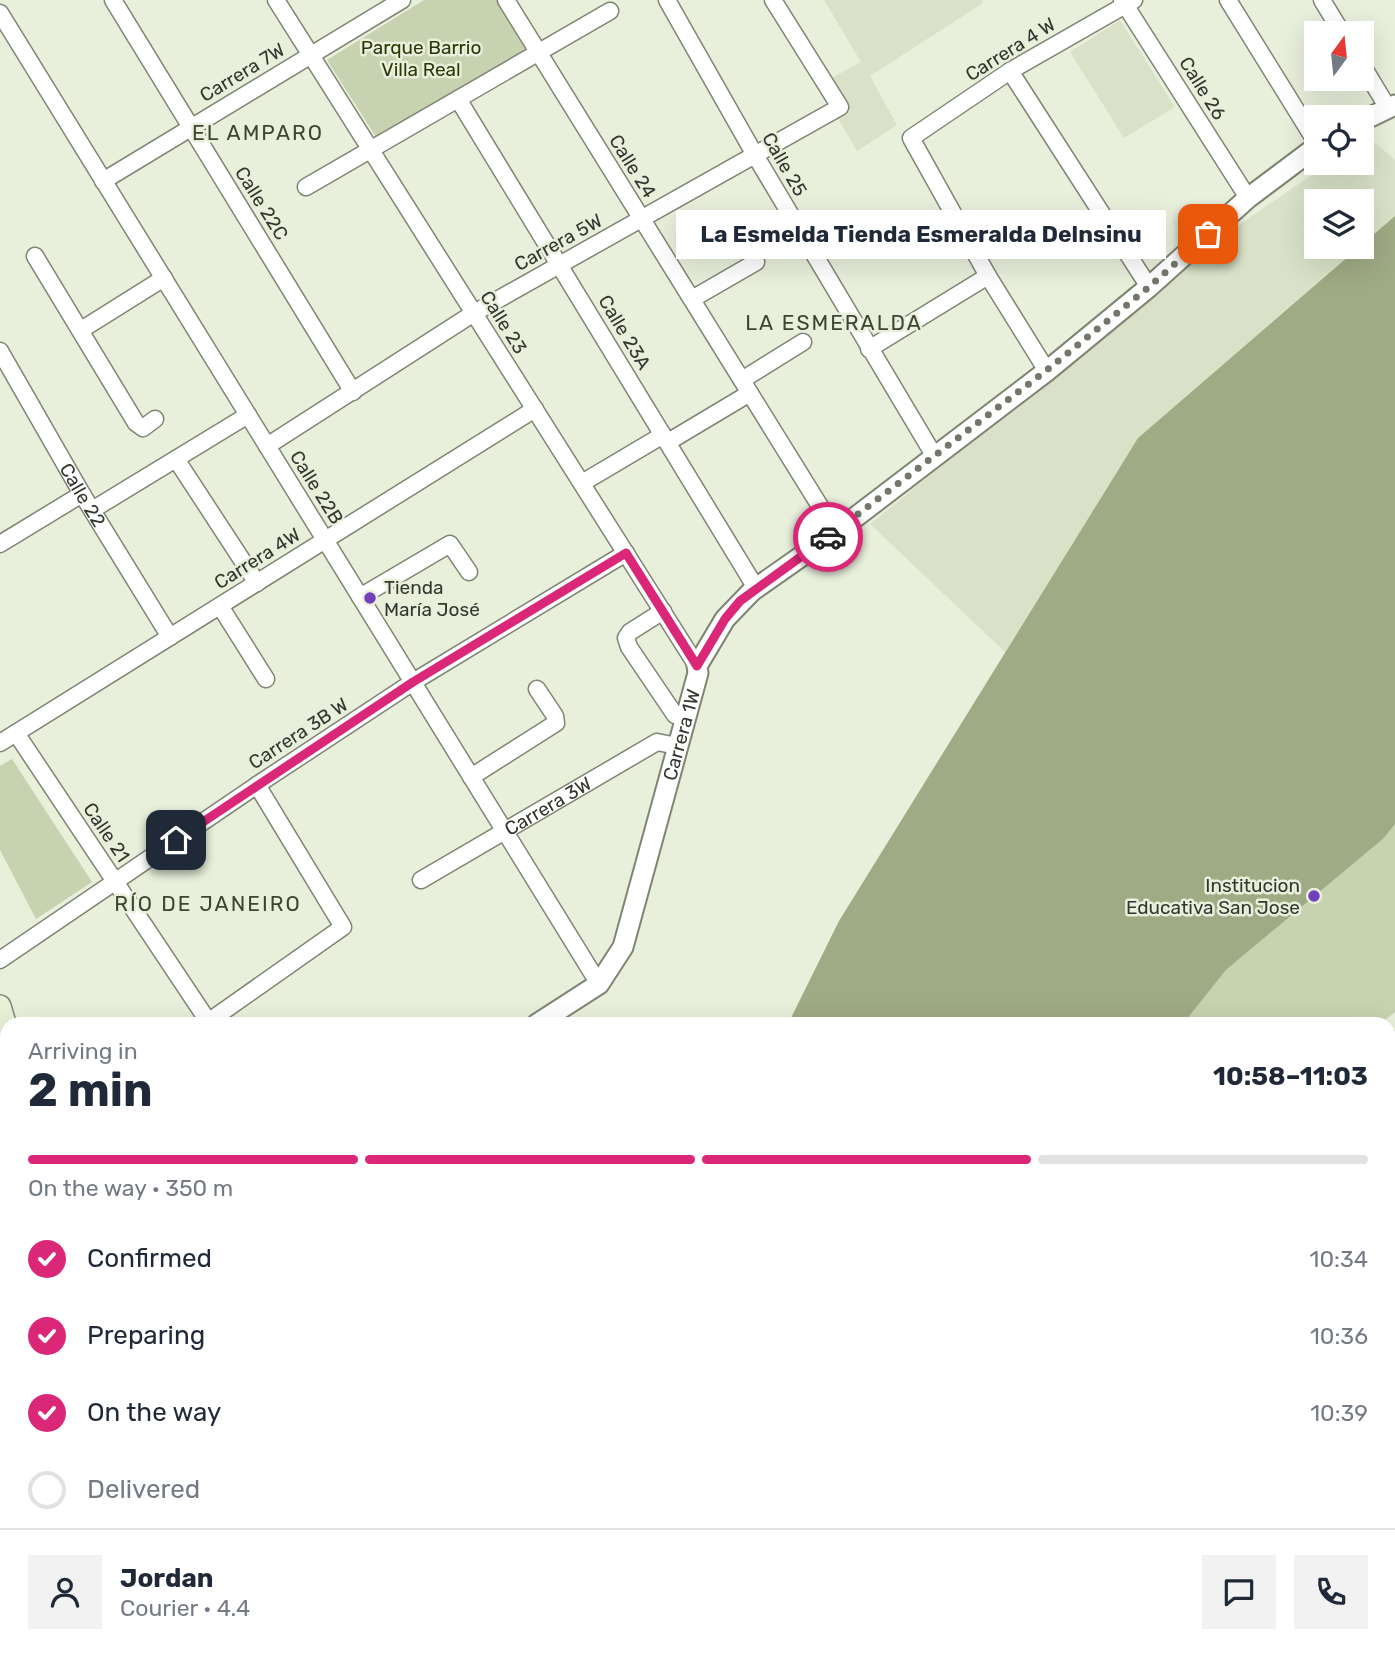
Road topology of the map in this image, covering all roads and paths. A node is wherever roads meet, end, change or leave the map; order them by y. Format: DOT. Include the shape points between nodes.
graph roads {
  1 [pos="113,0"];
  2 [pos="276,0"];
  3 [pos="506,0"];
  4 [pos="667,0"];
  5 [pos="773,0"];
  6 [pos="1227,0"];
  7 [pos="1322,0"];
  8 [pos="397,1"];
  9 [pos="1127,2"];
  10 [pos="610,11"];
  11 [pos="0,13"];
  12 [pos="1335,21"];
  13 [pos="538,51"];
  14 [pos="311,55"];
  15 [pos="1010,71"];
  16 [pos="1374,82"];
  17 [pos="458,99"];
  18 [pos="1391,107"];
  19 [pos="1374,115"];
  20 [pos="1304,125"];
  21 [pos="191,127"];
  22 [pos="371,150"];
  23 [pos="1304,154"];
  24 [pos="755,155"];
  25 [pos="103,181"];
  26 [pos="306,187"];
  27 [pos="1248,198"];
  28 [pos="642,219"];
  29 [pos="35,256"];
  30 [pos="756,262"];
  31 [pos="560,265"];
  32 [pos="988,276"];
  33 [pos="163,278"];
  34 [pos="1149,287"];
  35 [pos="692,299"];
  36 [pos="474,313"];
  37 [pos="81,330"];
  38 [pos="803,342"];
  39 [pos="869,349"];
  40 [pos="0,351"];
  41 [pos="1047,370"];
  42 [pos="746,386"];
  43 [pos="353,392"];
  44 [pos="535,409"];
  45 [pos="248,415"];
  46 [pos="155,419"];
  47 [pos="666,438"];
  48 [pos="267,446"];
  49 [pos="935,457"];
  50 [pos="176,459"];
  51 [pos="582,483"];
  52 [pos="82,494"];
  53 [pos="92,510"];
  54 [pos="836,532"];
  55 [pos="325,540"];
  56 [pos="0,544"];
  57 [pos="626,553"];
  58 [pos="468,572"];
  59 [pos="257,583"];
  60 [pos="757,587"];
  61 [pos="360,597"];
  62 [pos="220,606"];
  63 [pos="663,611"];
  64 [pos="170,637"];
  65 [pos="697,666"];
  66 [pos="266,679"];
  67 [pos="413,682"];
  68 [pos="537,689"];
  69 [pos="685,718"];
  70 [pos="16,733"];
  71 [pos="0,743"];
  72 [pos="677,746"];
  73 [pos="471,777"];
  74 [pos="257,785"];
  75 [pos="504,831"];
  76 [pos="421,880"];
  77 [pos="115,882"];
  78 [pos="0,960"];
  79 [pos="599,984"];
  80 [pos="205,1017"];
  81 [pos="217,1017"];
  82 [pos="548,1017"];
  1 -- 21 [label="street, Calle 22C"];
  2 -- 14 [label="street, Calle 23"];
  3 -- 13 [label="street, Calle 24"];
  4 -- 24 [label="street, Calle 25"];
  5 -- 24 [label="street, Carrera 5W" via="840,107"];
  6 -- 20 [label="street"];
  7 -- 12 [label="street"];
  8 -- 14 [label="street, Carrera 7W"];
  9 -- 15 [label="street, Carrera 4 W"];
  9 -- 27 [label="street, Calle 26"];
  10 -- 13 [label="street"];
  11 -- 25 [label="street, Calle 22B"];
  13 -- 17 [label="street"];
  13 -- 28 [label="street, Calle 24"];
  14 -- 21 [label="street, Carrera 7W"];
  14 -- 22 [label="street, Calle 23"];
  15 -- 32 [label="street, Carrera 4 W" via="911,138"];
  15 -- 34 [label="street"];
  16 -- 18 [label="street"];
  17 -- 22 [label="street"];
  17 -- 31 [label="street, Calle 23A"];
  18 -- 19 [label="street"];
  21 -- 25 [label="street, Carrera 7W"];
  21 -- 43 [label="street, Calle 22C"];
  22 -- 26 [label="street"];
  22 -- 36 [label="street, Calle 23"];
  23 -- 27 [label="street, Carrera 1W"];
  24 -- 28 [label="street, Carrera 5W"];
  24 -- 39 [label="street, Calle 25"];
  25 -- 33 [label="street, Calle 22B"];
  27 -- 34 [label="street, Carrera 1W"];
  28 -- 31 [label="street, Carrera 5W"];
  28 -- 35 [label="street, Calle 24"];
  29 -- 37 [label="street"];
  30 -- 35 [label="street"];
  31 -- 36 [label="street, Carrera 5W"];
  31 -- 47 [label="street, Calle 23A"];
  32 -- 39 [label="street"];
  32 -- 41 [label="street"];
  33 -- 37 [label="street"];
  33 -- 45 [label="street, Calle 22B"];
  34 -- 41 [label="street, Carrera 1W"];
  35 -- 42 [label="street, Calle 24"];
  36 -- 43 [label="street, Carrera 5W"];
  36 -- 44 [label="street, Calle 23"];
  37 -- 46 [label="street" via="136,423 143,428"];
  38 -- 42 [label="street"];
  39 -- 49 [label="street, Calle 25"];
  40 -- 52 [label="street, Calle 22"];
  41 -- 49 [label="street, Carrera 1W"];
  42 -- 47 [label="street"];
  42 -- 54 [label="street, Calle 24"];
  43 -- 48 [label="street, Carrera 5W"];
  44 -- 51 [label="street, Calle 23"];
  44 -- 55 [label="street, Carrera 4W"];
  45 -- 48 [label="street, Calle 22B"];
  45 -- 50 [label="street"];
  47 -- 51 [label="street"];
  47 -- 60 [label="street, Calle 23A"];
  48 -- 55 [label="street, Calle 22B"];
  49 -- 54 [label="street, Carrera 1W"];
  50 -- 53 [label="street"];
  50 -- 59 [label="street"];
  51 -- 57 [label="street, Calle 23"];
  52 -- 53 [label="street, Calle 22"];
  52 -- 56 [label="street"];
  53 -- 64 [label="street, Calle 22"];
  54 -- 60 [label="street, Carrera 1W"];
  55 -- 59 [label="street, Carrera 4W"];
  55 -- 61 [label="street, Calle 22B"];
  57 -- 63 [label="street, Calle 23"];
  57 -- 67 [label="street, Carrera 3B W"];
  58 -- 61 [label="street" via="450,544"];
  59 -- 62 [label="street, Carrera 4W"];
  60 -- 65 [label="street, Carrera 1W" via="725,619"];
  61 -- 67 [label="street, Calle 22B"];
  62 -- 64 [label="street, Carrera 4W"];
  62 -- 66 [label="street"];
  63 -- 65 [label="street, Calle 23"];
  63 -- 69 [label="street" via="626,638 675,715"];
  64 -- 70 [label="street, Carrera 4W"];
  65 -- 69 [label="street, Carrera 1W"];
  67 -- 73 [label="street, Calle 22B"];
  67 -- 74 [label="street, Carrera 3B W"];
  68 -- 73 [label="street" via="556,723"];
  69 -- 72 [label="street, Carrera 1W"];
  70 -- 71 [label="street, Carrera 4W"];
  70 -- 77 [label="street, Calle 21"];
  72 -- 75 [label="street, Carrera 3W" via="657,742"];
  72 -- 79 [label="street, Carrera 1W" via="629,929"];
  73 -- 75 [label="street, Calle 22B"];
  74 -- 77 [label="street, Carrera 3B W"];
  74 -- 81 [label="street" via="343,928"];
  75 -- 76 [label="street, Carrera 3W"];
  75 -- 79 [label="street, Calle 22B"];
  77 -- 78 [label="street, Carrera 3B W"];
  77 -- 80 [label="street, Calle 21"];
  79 -- 82 [label="street, Carrera 1W"];
}
